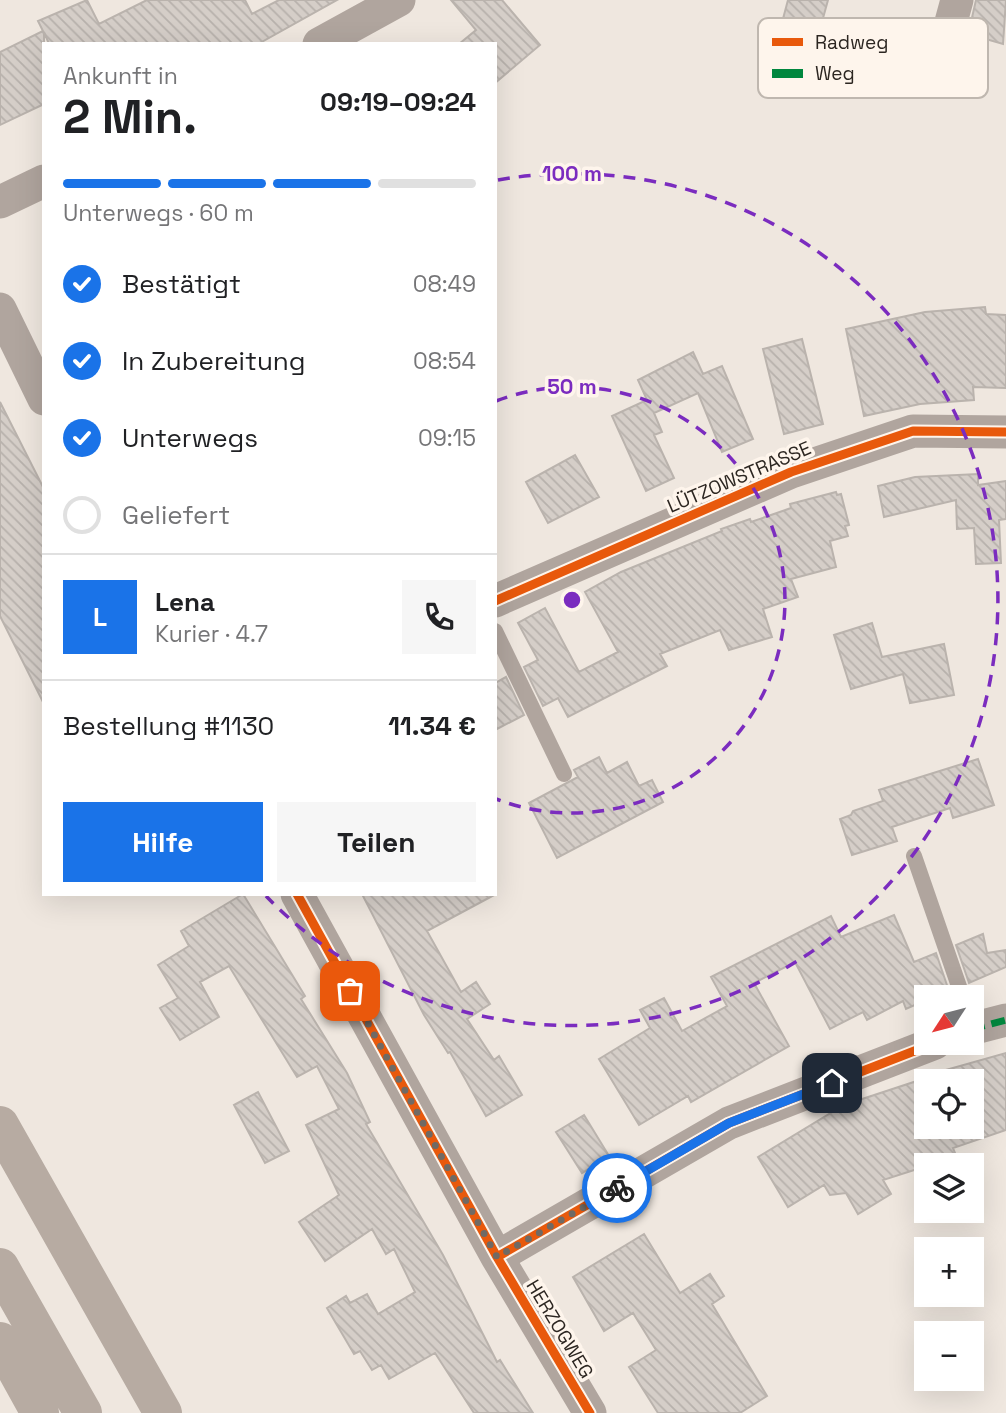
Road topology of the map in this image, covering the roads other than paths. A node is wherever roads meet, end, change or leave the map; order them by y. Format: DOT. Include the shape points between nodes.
graph roads {
  1 [pos="399,0"];
  2 [pos="957,0"];
  3 [pos="952,18"];
  4 [pos="323,42"];
  5 [pos="42,182"];
  6 [pos="0,202"];
  7 [pos="0,309"];
  8 [pos="42,395"];
  9 [pos="1006,432"];
  10 [pos="497,600"];
  11 [pos="497,635"];
  12 [pos="564,774"];
  13 [pos="914,856"];
  14 [pos="298,896"];
  15 [pos="958,985"];
  16 [pos="984,1019"];
  17 [pos="1006,1020"];
  18 [pos="914,1051"];
  19 [pos="0,1125"];
  20 [pos="497,1257"];
  21 [pos="0,1267"];
  22 [pos="0,1341"];
  23 [pos="40,1413"];
  24 [pos="83,1413"];
  25 [pos="163,1413"];
  26 [pos="590,1413"];
  1 -- 4 [label="street"];
  2 -- 3 [label="street"];
  5 -- 6 [label="street"];
  7 -- 8 [label="street"];
  9 -- 10 [label="street, LÜTZOWSTRASSE" via="914,431 791,472"];
  11 -- 12 [label="lane"];
  13 -- 15 [label="lane"];
  14 -- 20 [label="street, HERZOGWEG"];
  16 -- 17 [label="street"];
  18 -- 20 [label="street" via="729,1123"];
  19 -- 25 [label="highway"];
  20 -- 26 [label="street, HERZOGWEG"];
  21 -- 24 [label="highway"];
  22 -- 23 [label="highway"];
}
